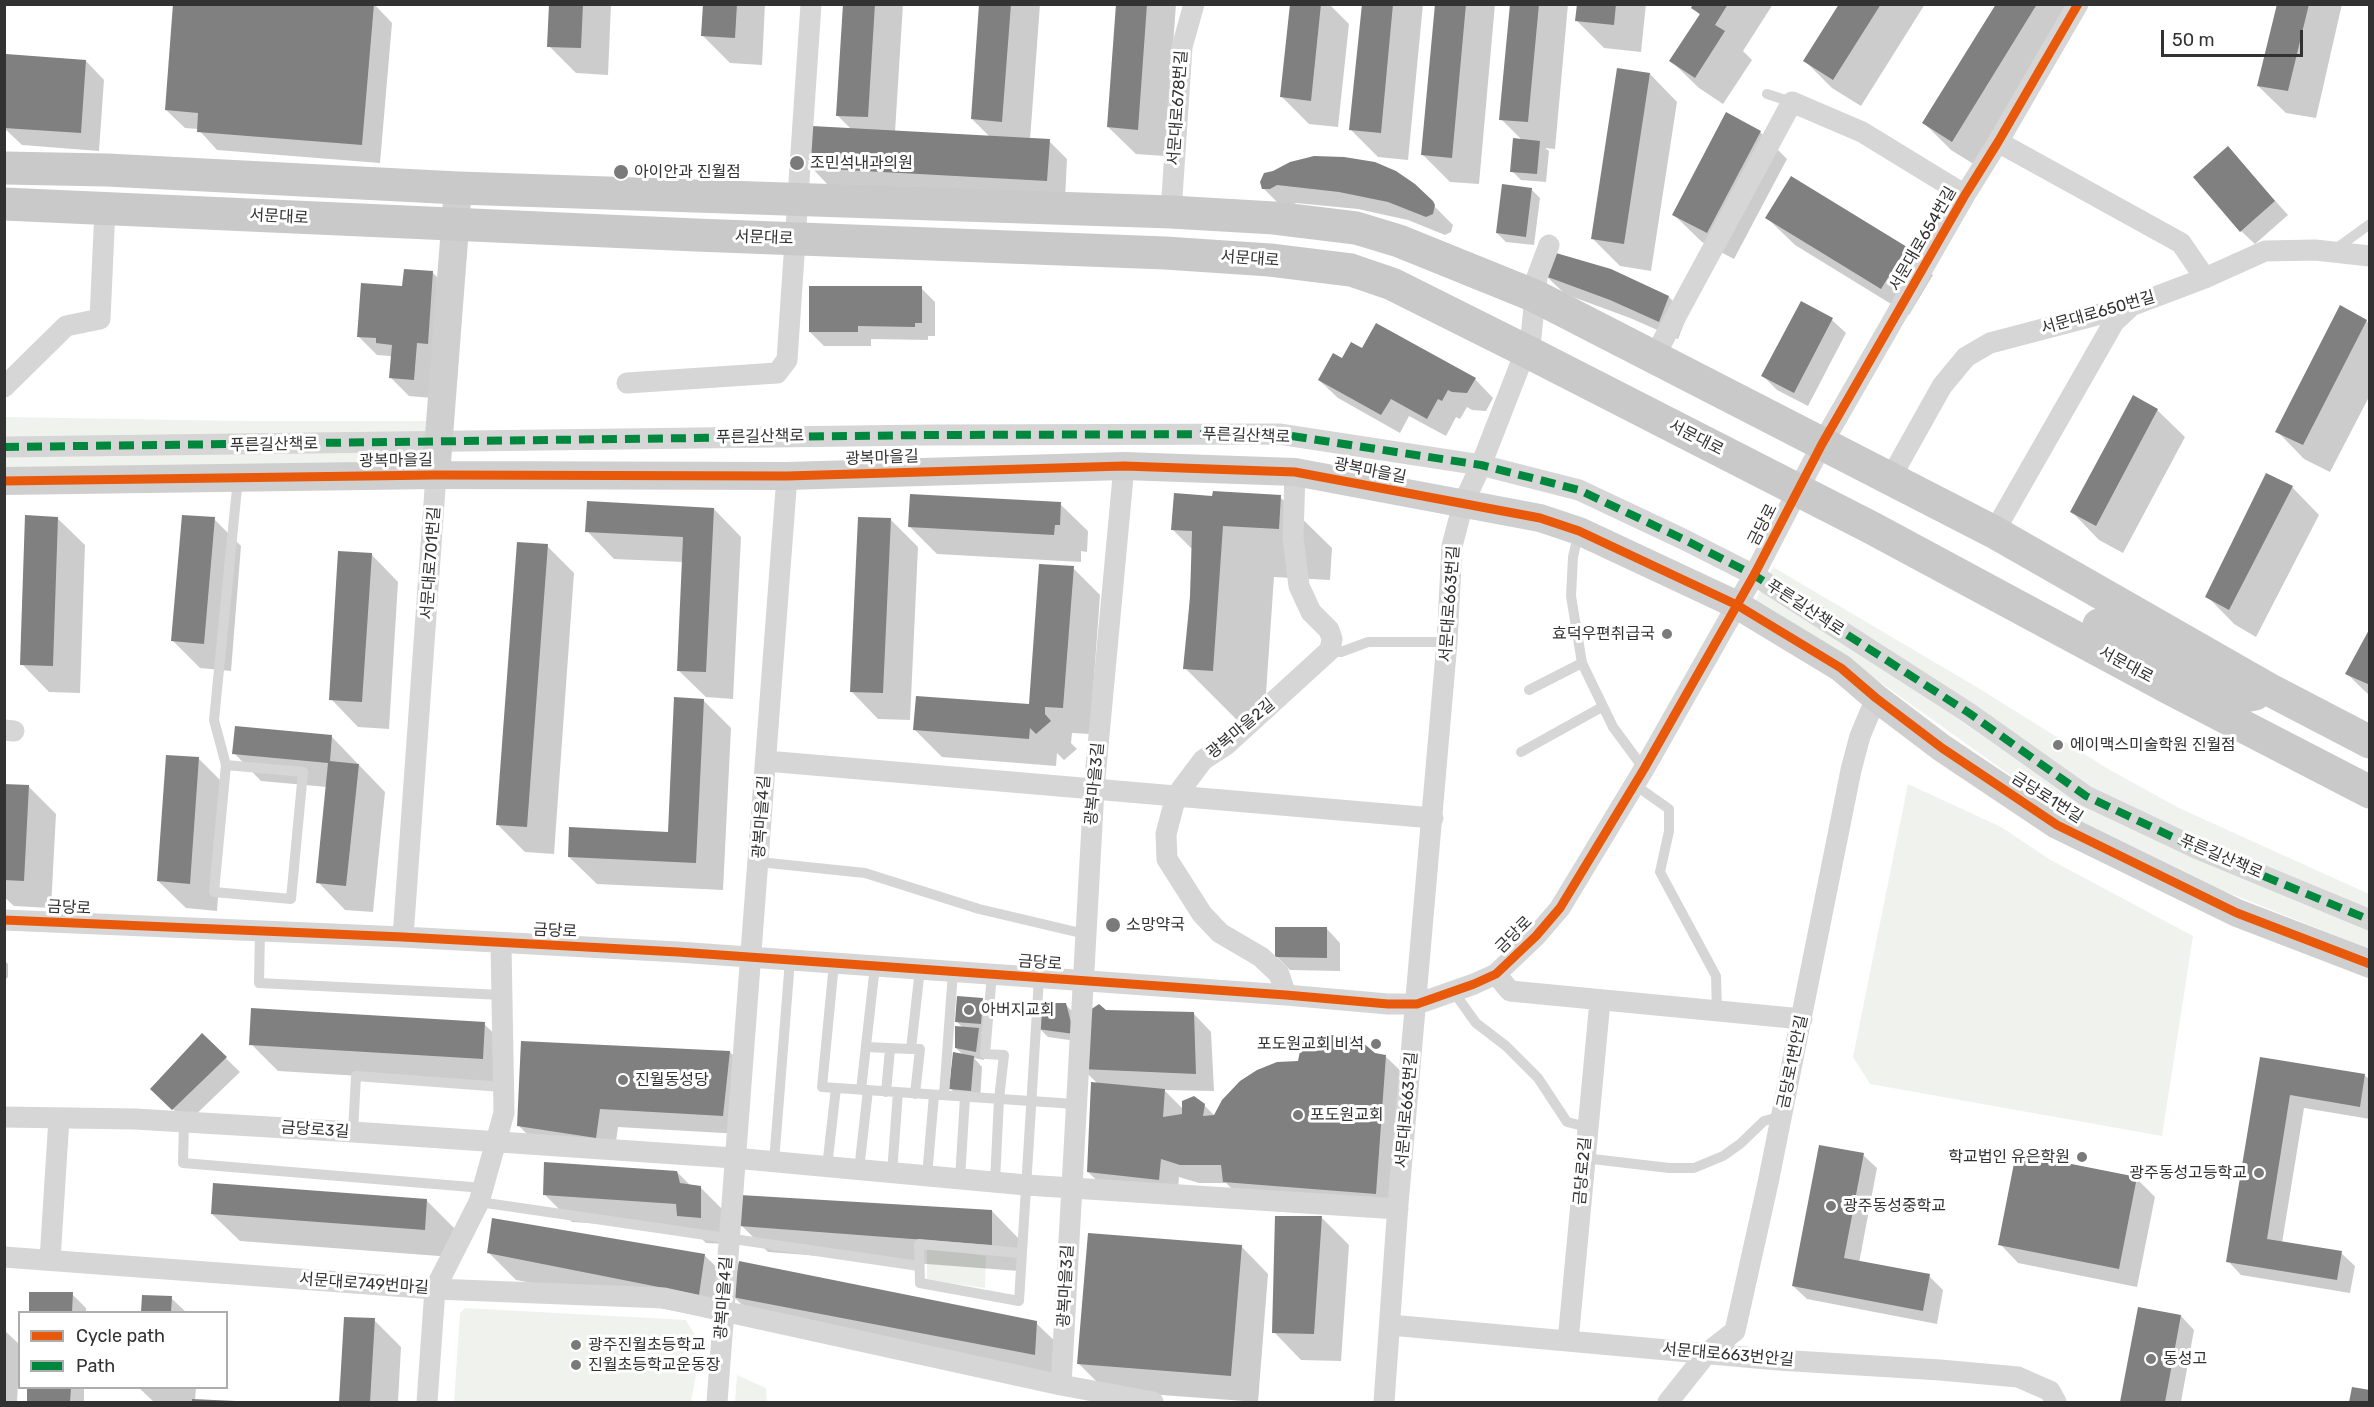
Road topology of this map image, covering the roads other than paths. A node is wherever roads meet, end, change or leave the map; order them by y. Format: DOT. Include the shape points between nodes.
graph roads {
  1 [pos="811,4"];
  2 [pos="1194,4"];
  3 [pos="2078,4"];
  4 [pos="1767,94"];
  5 [pos="1792,102"];
  6 [pos="1998,142"];
  7 [pos="4,168"];
  8 [pos="458,188"];
  9 [pos="1965,195"];
  10 [pos="797,201"];
  11 [pos="4,204"];
  12 [pos="105,209"];
  13 [pos="1171,212"];
  14 [pos="2370,224"];
  15 [pos="455,225"];
  16 [pos="794,239"];
  17 [pos="1549,245"];
  18 [pos="2331,252"];
  19 [pos="2370,256"];
  20 [pos="2205,278"];
  21 [pos="1535,296"];
  22 [pos="2131,306"];
  23 [pos="1526,351"];
  24 [pos="1654,357"];
  25 [pos="627,383"];
  26 [pos="4,387"];
  27 [pos="439,442"];
  28 [pos="1822,444"];
  29 [pos="4,447"];
  30 [pos="1481,465"];
  31 [pos="1124,466"];
  32 [pos="1295,472"];
  33 [pos="436,475"];
  34 [pos="787,476"];
  35 [pos="238,478"];
  36 [pos="1890,479"];
  37 [pos="4,481"];
  38 [pos="1798,490"];
  39 [pos="1463,504"];
  40 [pos="1579,531"];
  41 [pos="1994,532"];
  42 [pos="1910,549"];
  43 [pos="1754,575"];
  44 [pos="1737,605"];
  45 [pos="1447,642"];
  46 [pos="1330,650"];
  47 [pos="1582,663"];
  48 [pos="1529,690"];
  49 [pos="2272,691"];
  50 [pos="1876,698"];
  51 [pos="1602,707"];
  52 [pos="2370,742"];
  53 [pos="1521,752"];
  54 [pos="766,761"];
  55 [pos="226,765"];
  56 [pos="1640,777"];
  57 [pos="1094,789"];
  58 [pos="2370,792"];
  59 [pos="1176,796"];
  60 [pos="1433,818"];
  61 [pos="759,862"];
  62 [pos="4,920"];
  63 [pos="2370,920"];
  64 [pos="260,931"];
  65 [pos="1085,934"];
  66 [pos="403,937"];
  67 [pos="501,944"];
  68 [pos="752,958"];
  69 [pos="790,960"];
  70 [pos="834,963"];
  71 [pos="2370,964"];
  72 [pos="875,966"];
  73 [pos="921,969"];
  74 [pos="953,972"];
  75 [pos="992,974"];
  76 [pos="1496,974"];
  77 [pos="1039,978"];
  78 [pos="1082,981"];
  79 [pos="1454,992"];
  80 [pos="501,995"];
  81 [pos="1286,995"];
  82 [pos="1600,1001"];
  83 [pos="1417,1004"];
  84 [pos="1717,1011"];
  85 [pos="1802,1019"];
  86 [pos="866,1047"];
  87 [pos="890,1048"];
  88 [pos="910,1049"];
  89 [pos="502,1087"];
  90 [pos="836,1088"];
  91 [pos="864,1090"];
  92 [pos="886,1092"];
  93 [pos="898,1092"];
  94 [pos="915,1094"];
  95 [pos="939,1095"];
  96 [pos="965,1096"];
  97 [pos="999,1099"];
  98 [pos="1032,1101"];
  99 [pos="1075,1104"];
  100 [pos="1782,1116"];
  101 [pos="4,1117"];
  102 [pos="59,1118"];
  103 [pos="184,1121"];
  104 [pos="1587,1127"];
  105 [pos="354,1132"];
  106 [pos="496,1142"];
  107 [pos="734,1158"];
  108 [pos="1584,1158"];
  109 [pos="774,1162"];
  110 [pos="827,1167"];
  111 [pos="859,1170"];
  112 [pos="898,1173"];
  113 [pos="927,1176"];
  114 [pos="960,1179"];
  115 [pos="995,1182"];
  116 [pos="1026,1185"];
  117 [pos="1072,1188"];
  118 [pos="481,1195"];
  119 [pos="1398,1209"];
  120 [pos="728,1239"];
  121 [pos="1021,1253"];
  122 [pos="4,1257"];
  123 [pos="50,1260"];
  124 [pos="920,1266"];
  125 [pos="435,1289"];
  126 [pos="723,1310"];
  127 [pos="1390,1325"];
  128 [pos="1568,1341"];
  129 [pos="1707,1353"];
  130 [pos="1061,1385"];
  131 [pos="1104,1399"];
  132 [pos="428,1402"];
  133 [pos="717,1402"];
  134 [pos="1153,1402"];
  135 [pos="1384,1402"];
  136 [pos="1668,1402"];
  137 [pos="2056,1402"];
  1 -- 10 [label="street"];
  2 -- 13 [label="street, 서문대로678번길" via="1181,56"];
  3 -- 6 [label="street, 서문대로654번길"];
  4 -- 5 [label="lane"];
  5 -- 9 [label="street" via="1862,132"];
  5 -- 24 [label="street"];
  6 -- 9 [label="street, 서문대로654번길"];
  6 -- 20 [label="street" via="2181,243"];
  7 -- 8 [label="main road"];
  8 -- 10 [label="main road"];
  8 -- 15 [label="street, 서문대로701번길"];
  9 -- 28 [label="street, 서문대로654번길"];
  10 -- 13 [label="main road"];
  10 -- 16 [label="street"];
  11 -- 12 [label="main road, 서문대로"];
  12 -- 15 [label="main road, 서문대로"];
  12 -- 26 [label="street" via="100,319 66,326"];
  13 -- 21 [label="main road" via="1356,228 1399,241"];
  14 -- 18 [label="lane"];
  15 -- 16 [label="main road, 서문대로"];
  15 -- 27 [label="street, 서문대로701번길"];
  16 -- 23 [label="main road, 서문대로" via="1165,253 1351,270 1392,284"];
  16 -- 25 [label="street" via="787,360 777,373"];
  17 -- 21 [label="street, 서문대로663번길"];
  18 -- 19 [label="street, 서문대로650번길"];
  18 -- 20 [label="street, 서문대로650번길" via="2265,251"];
  20 -- 22 [label="street, 서문대로650번길"];
  21 -- 23 [label="street, 서문대로663번길"];
  21 -- 24 [label="main road"];
  22 -- 36 [label="street, 서문대로650번길" via="1990,343 1966,357 1942,386"];
  22 -- 41 [label="street" via="2114,322"];
  23 -- 30 [label="street, 서문대로663번길"];
  23 -- 38 [label="main road, 서문대로"];
  24 -- 28 [label="main road"];
  27 -- 29 [label="street, 푸른길산책로"];
  27 -- 30 [label="street, 푸른길산책로" via="1279,434"];
  27 -- 33 [label="street, 서문대로701번길"];
  28 -- 36 [label="main road"];
  28 -- 38 [label="street, 서문대로654번길"];
  30 -- 39 [label="street, 서문대로663번길"];
  30 -- 43 [label="street, 푸른길산책로" via="1579,490"];
  31 -- 32 [label="street, 광복마을길"];
  31 -- 34 [label="street, 광복마을길"];
  31 -- 57 [label="street, 광복마을3길"];
  32 -- 39 [label="street, 광복마을길"];
  32 -- 46 [label="street" via="1293,538 1299,586 1311,612 1329,630"];
  33 -- 34 [label="street, 광복마을길"];
  33 -- 35 [label="street, 광복마을길"];
  33 -- 66 [label="street, 서문대로701번길"];
  34 -- 54 [label="street, 광복마을4길"];
  35 -- 37 [label="street, 광복마을길"];
  35 -- 55 [label="lane" via="214,720"];
  36 -- 41 [label="main road"];
  38 -- 42 [label="main road, 서문대로"];
  38 -- 43 [label="street, 금당로"];
  39 -- 40 [label="street, 광복마을길" via="1546,520"];
  39 -- 45 [label="street, 서문대로663번길" via="1452,546"];
  40 -- 44 [label="street, 광복마을길"];
  40 -- 47 [label="lane" via="1571,596"];
  41 -- 49 [label="main road"];
  42 -- 49 [label="main road" via="1883,528 1886,518 2239,697"];
  42 -- 58 [label="main road, 서문대로"];
  43 -- 44 [label="street, 금당로"];
  43 -- 63 [label="street, 푸른길산책로" via="1970,713 2086,796 2196,848"];
  44 -- 50 [label="street, 금당로1번길" via="1841,668"];
  44 -- 56 [label="street, 금당로"];
  45 -- 46 [label="lane" via="1368,642 1341,652"];
  45 -- 60 [label="street, 서문대로663번길"];
  46 -- 59 [label="street, 광복마을2길" via="1226,745 1203,760"];
  47 -- 48 [label="lane"];
  47 -- 51 [label="lane"];
  49 -- 52 [label="main road"];
  50 -- 71 [label="street, 금당로1번길" via="2057,825 2237,913"];
  50 -- 85 [label="street, 금당로1번안길" via="1851,770"];
  51 -- 53 [label="lane"];
  51 -- 56 [label="lane"];
  54 -- 57 [label="street"];
  54 -- 61 [label="street, 광복마을4길"];
  55 -- 55 [label="lane" via="303,772 291,899 214,892"];
  56 -- 76 [label="street, 금당로" via="1560,908"];
  56 -- 84 [label="lane" via="1669,809 1669,831 1660,872 1716,976"];
  57 -- 59 [label="street"];
  57 -- 65 [label="street, 광복마을3길"];
  59 -- 60 [label="street"];
  59 -- 81 [label="street, 광복마을2길" via="1166,834 1167,859 1172,870 1220,933 1261,957 1279,974"];
  60 -- 83 [label="street, 서문대로663번길"];
  61 -- 65 [label="lane" via="865,873 979,909"];
  61 -- 68 [label="street, 광복마을4길"];
  62 -- 64 [label="street, 금당로"];
  64 -- 66 [label="street, 금당로"];
  64 -- 80 [label="lane" via="259,982"];
  65 -- 78 [label="street, 광복마을3길"];
  66 -- 67 [label="street, 금당로"];
  67 -- 68 [label="street, 금당로"];
  67 -- 80 [label="street"];
  68 -- 69 [label="street, 금당로"];
  68 -- 107 [label="street, 광복마을4길"];
  69 -- 70 [label="street, 금당로"];
  69 -- 109 [label="lane"];
  70 -- 72 [label="street, 금당로"];
  70 -- 90 [label="lane" via="822,1087"];
  72 -- 73 [label="street, 금당로"];
  72 -- 86 [label="lane"];
  73 -- 74 [label="street, 금당로"];
  73 -- 88 [label="lane"];
  74 -- 75 [label="street, 금당로"];
  74 -- 95 [label="lane"];
  75 -- 77 [label="street, 금당로"];
  75 -- 97 [label="lane" via="985,1054 1004,1055"];
  76 -- 79 [label="street, 금당로"];
  76 -- 82 [label="street" via="1510,991"];
  77 -- 78 [label="street, 금당로"];
  77 -- 98 [label="lane"];
  78 -- 81 [label="street, 금당로"];
  78 -- 99 [label="street, 광복마을3길"];
  79 -- 83 [label="street, 금당로"];
  79 -- 104 [label="lane" via="1476,1023 1538,1078 1567,1122"];
  80 -- 89 [label="street"];
  81 -- 83 [label="street, 금당로"];
  82 -- 84 [label="street"];
  82 -- 104 [label="street, 금당로2길"];
  83 -- 119 [label="street, 서문대로663번길"];
  84 -- 85 [label="street"];
  85 -- 100 [label="street, 금당로1번안길"];
  86 -- 87 [label="lane"];
  86 -- 91 [label="lane"];
  87 -- 88 [label="lane"];
  87 -- 92 [label="lane"];
  88 -- 94 [label="lane" via="920,1049"];
  89 -- 105 [label="lane" via="356,1076"];
  89 -- 106 [label="street" via="504,1113"];
  90 -- 91 [label="lane"];
  90 -- 110 [label="lane"];
  91 -- 92 [label="lane"];
  91 -- 111 [label="lane"];
  92 -- 93 [label="lane"];
  93 -- 94 [label="lane"];
  93 -- 112 [label="lane"];
  94 -- 95 [label="lane"];
  95 -- 96 [label="lane"];
  95 -- 113 [label="lane"];
  96 -- 97 [label="lane"];
  96 -- 114 [label="lane"];
  97 -- 98 [label="lane"];
  97 -- 115 [label="lane"];
  98 -- 99 [label="lane"];
  98 -- 116 [label="lane"];
  99 -- 117 [label="street, 광복마을3길"];
  100 -- 108 [label="lane" via="1764,1121 1740,1144 1701,1167 1669,1168"];
  100 -- 129 [label="street, 금당로1번안길" via="1735,1331"];
  101 -- 102 [label="street, 금당로3길"];
  102 -- 103 [label="street, 금당로3길"];
  102 -- 123 [label="street"];
  103 -- 105 [label="street, 금당로3길"];
  103 -- 118 [label="lane" via="183,1163"];
  104 -- 108 [label="street, 금당로2길"];
  105 -- 106 [label="street, 금당로3길"];
  106 -- 107 [label="street, 금당로3길"];
  106 -- 118 [label="street"];
  107 -- 109 [label="street"];
  107 -- 120 [label="street, 광복마을4길"];
  108 -- 128 [label="street, 금당로2길"];
  109 -- 110 [label="street"];
  110 -- 111 [label="street"];
  111 -- 112 [label="street"];
  112 -- 113 [label="street"];
  113 -- 114 [label="street"];
  114 -- 115 [label="street"];
  115 -- 116 [label="street"];
  116 -- 117 [label="street"];
  116 -- 121 [label="lane"];
  117 -- 119 [label="street"];
  117 -- 130 [label="street, 광복마을3길"];
  118 -- 120 [label="lane"];
  118 -- 125 [label="street"];
  119 -- 127 [label="street, 서문대로663번길"];
  120 -- 124 [label="lane"];
  120 -- 126 [label="street, 광복마을4길"];
  121 -- 124 [label="lane" via="919,1244"];
  121 -- 124 [label="lane" via="1019,1301 920,1283"];
  122 -- 123 [label="street, 서문대로749번마길"];
  123 -- 125 [label="street, 서문대로749번마길"];
  125 -- 126 [label="street, 서문대로749번마길" via="664,1298"];
  125 -- 132 [label="street"];
  126 -- 130 [label="street, 서문대로749번마길"];
  126 -- 133 [label="street, 광복마을4길"];
  127 -- 128 [label="street, 서문대로663번안길"];
  127 -- 135 [label="street, 서문대로663번길"];
  128 -- 129 [label="street, 서문대로663번안길"];
  129 -- 136 [label="street, 금당로1번안길"];
  129 -- 137 [label="street, 서문대로663번안길" via="2018,1377 2050,1391"];
  130 -- 131 [label="street, 서문대로749번마길"];
  131 -- 134 [label="street, 서문대로749번마길"];
}
